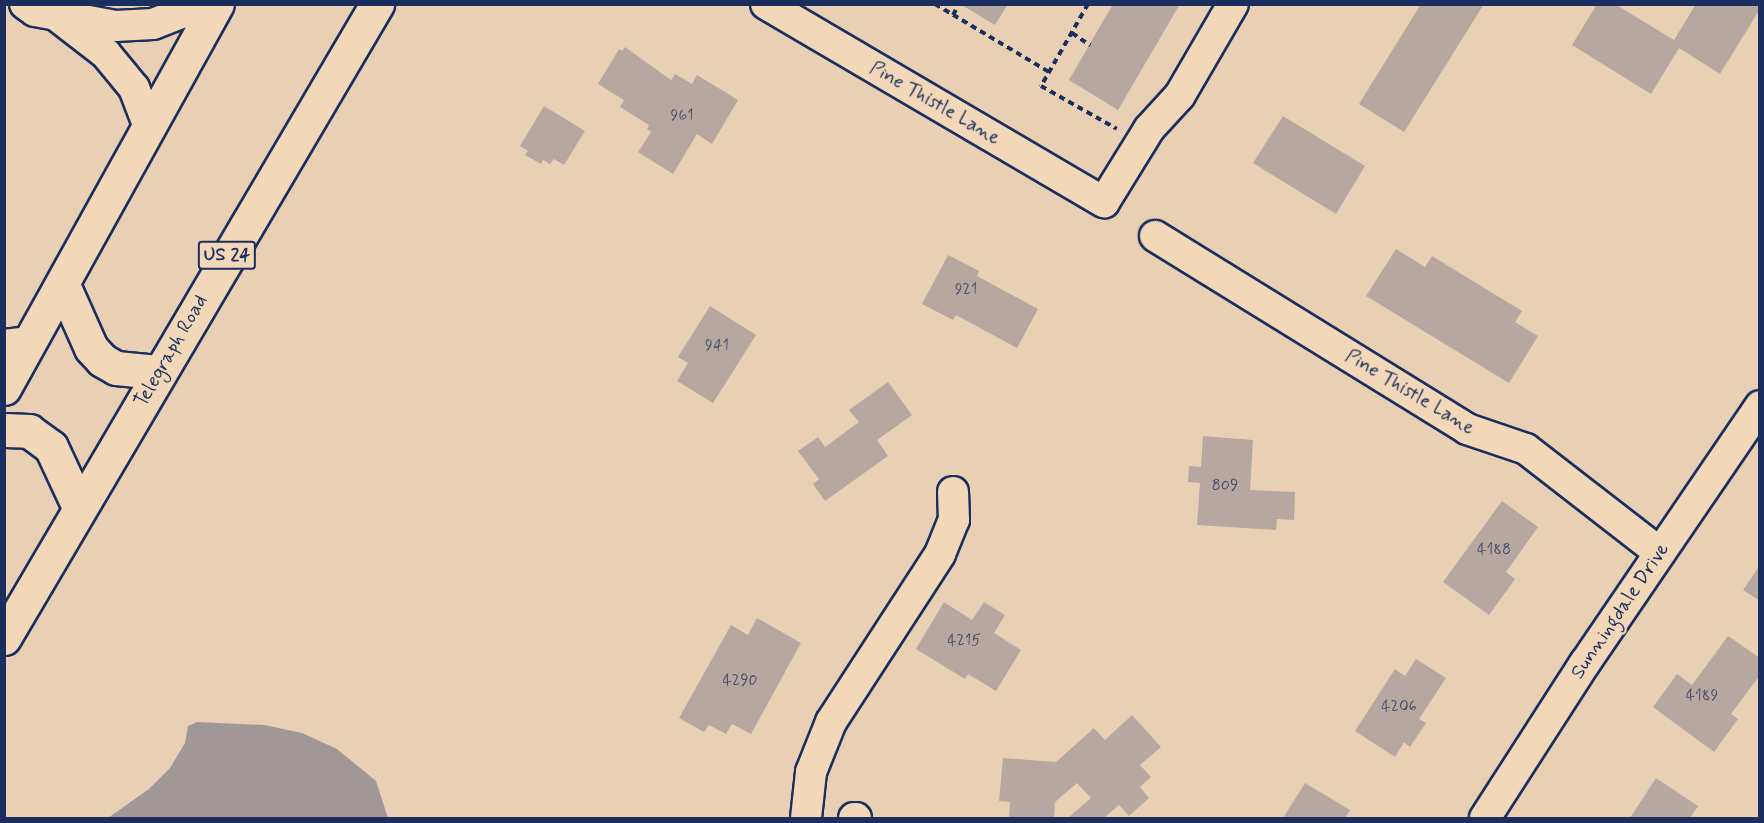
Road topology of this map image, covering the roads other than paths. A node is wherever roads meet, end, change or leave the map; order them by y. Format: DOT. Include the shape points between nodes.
graph roads {
  1 [pos="204,4"];
  2 [pos="217,4"];
  3 [pos="377,4"];
  4 [pos="766,4"];
  5 [pos="1233,4"];
  6 [pos="44,7"];
  7 [pos="148,124"];
  8 [pos="1155,236"];
  9 [pos="63,285"];
  10 [pos="17,344"];
  11 [pos="158,372"];
  12 [pos="4,388"];
  13 [pos="1760,406"];
  14 [pos="4,430"];
  15 [pos="953,492"];
  16 [pos="79,507"];
  17 [pos="1659,552"];
  18 [pos="4,638"];
  19 [pos="806,819"];
  20 [pos="1485,819"];
  1 -- 6 [label="street" via="153,24 116,26"];
  2 -- 7 [label="highway"];
  3 -- 11 [label="highway, Telegraph Road / US 24"];
  4 -- 5 [label="street, Pine Thistle Lane" via="1104,202 1141,142 1180,94"];
  6 -- 7 [label="street" via="106,54 134,88"];
  7 -- 9 [label="highway"];
  8 -- 17 [label="street, Pine Thistle Lane" via="1467,429 1526,449"];
  9 -- 10 [label="highway"];
  9 -- 11 [label="highway" via="91,348 102,360 116,368"];
  10 -- 12 [label="highway"];
  11 -- 16 [label="highway, Telegraph Road / US 24"];
  13 -- 17 [label="street, Sunningdale Drive"];
  14 -- 16 [label="highway" via="30,431 51,447"];
  15 -- 19 [label="street" via="954,520 939,554 831,722 811,772"];
  16 -- 18 [label="highway, Telegraph Road / US 24"];
  17 -- 20 [label="street, Sunningdale Drive"];
}
